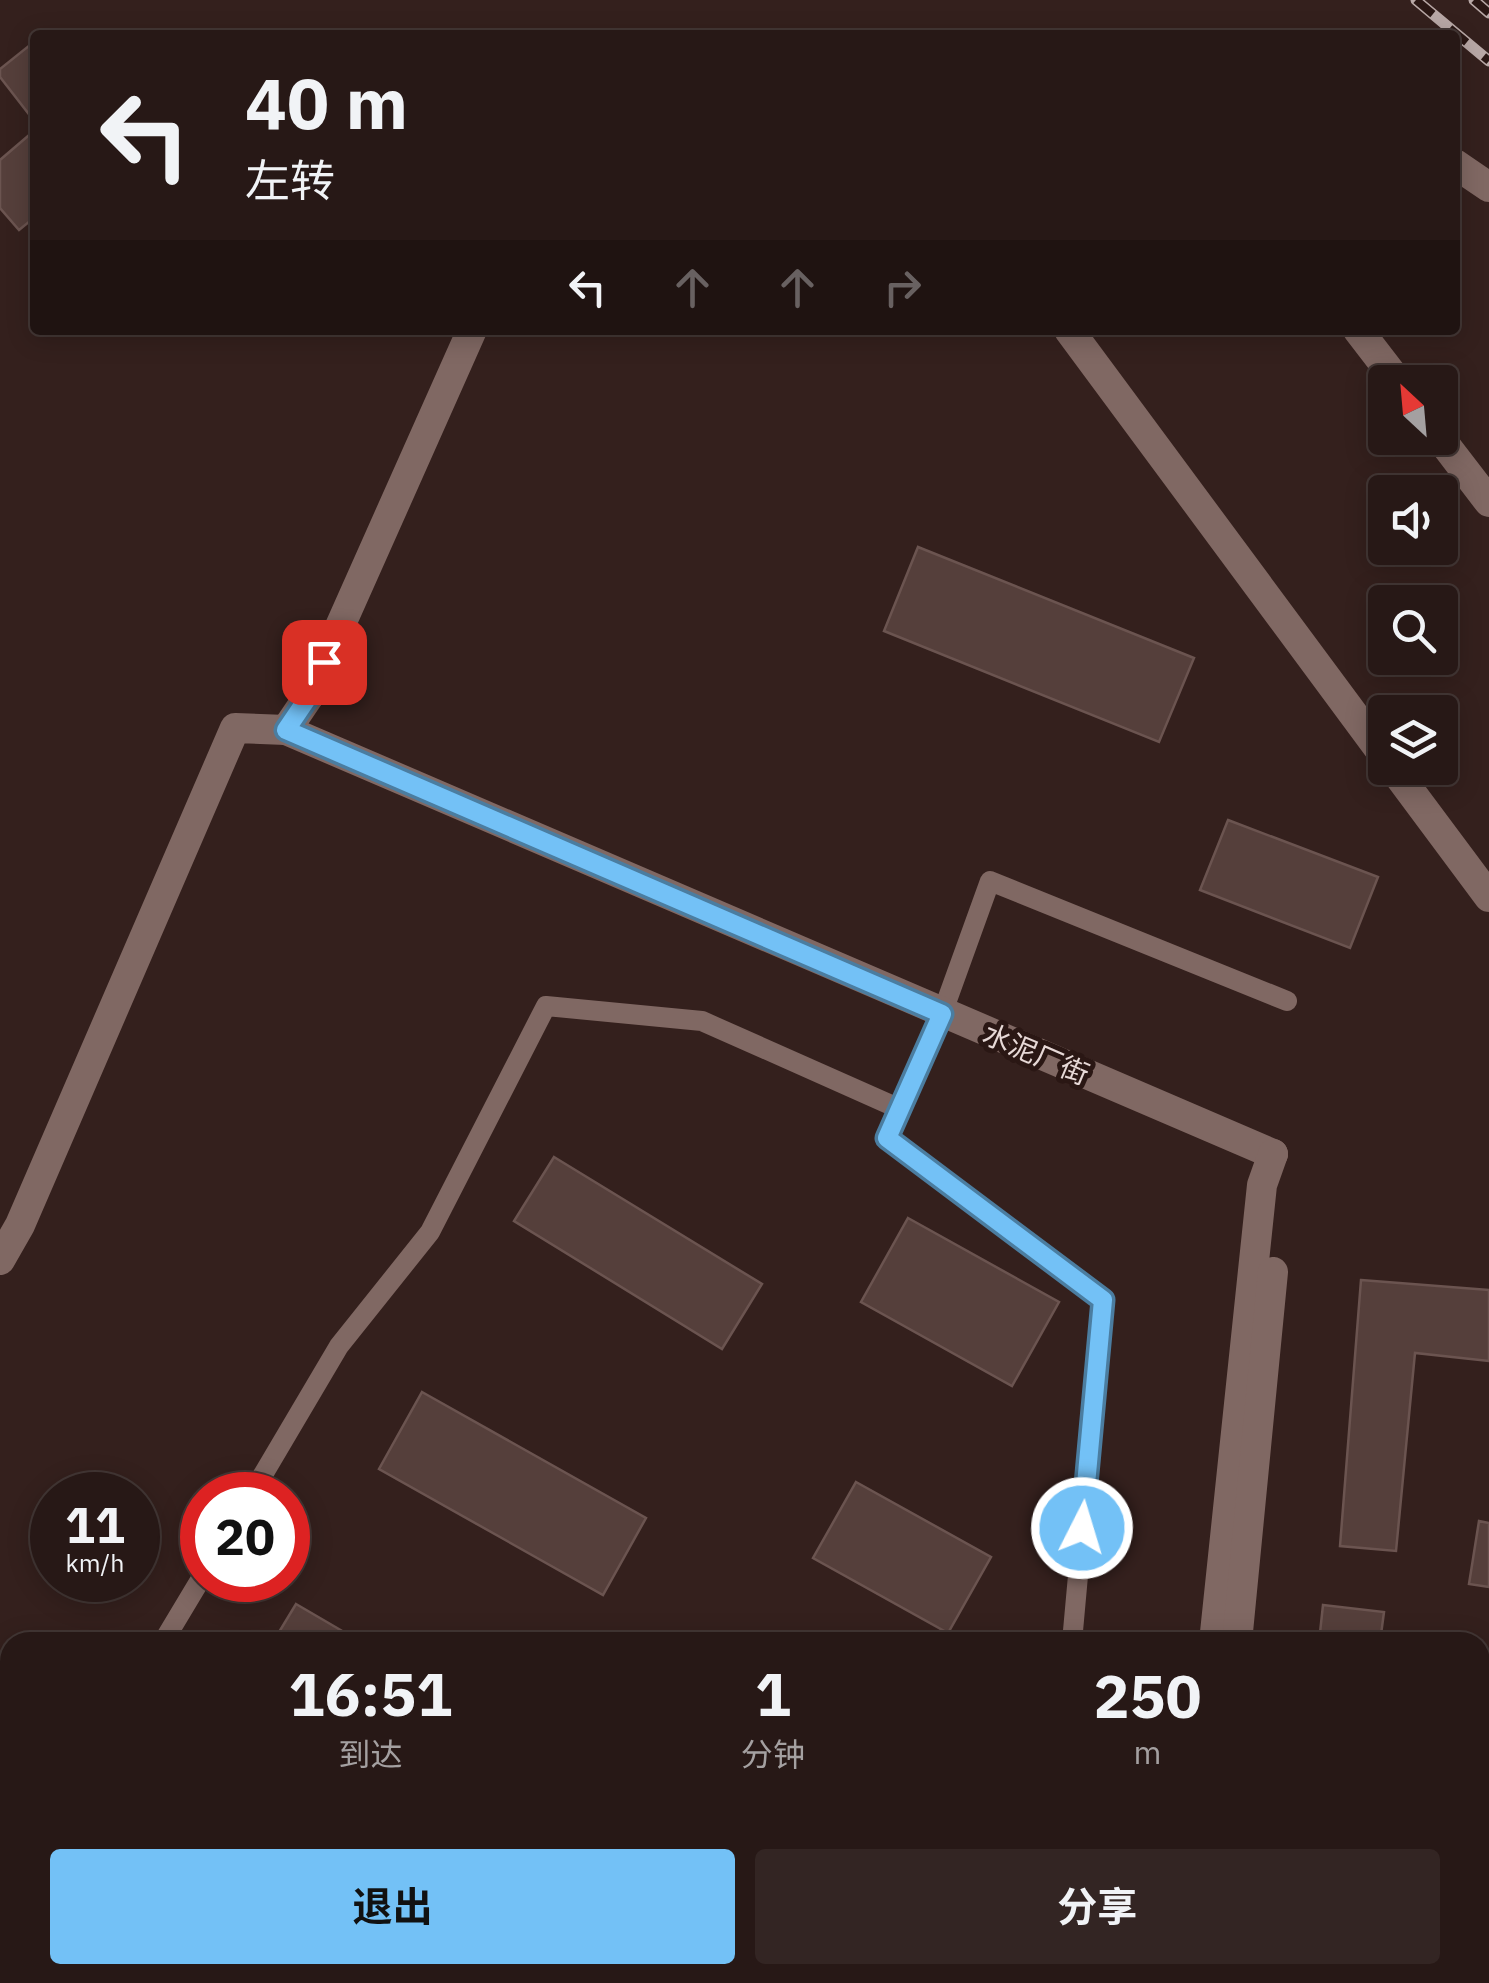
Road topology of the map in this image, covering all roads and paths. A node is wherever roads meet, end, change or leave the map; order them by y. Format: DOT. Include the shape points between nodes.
graph roads {
  1 [pos="1460,167"];
  2 [pos="1489,187"];
  3 [pos="470,335"];
  4 [pos="1073,335"];
  5 [pos="1362,335"];
  6 [pos="1385,365"];
  7 [pos="1453,455"];
  8 [pos="1489,502"];
  9 [pos="286,730"];
  10 [pos="1368,733"];
  11 [pos="1406,785"];
  12 [pos="1489,897"];
  13 [pos="1287,1001"];
  14 [pos="942,1014"];
  15 [pos="900,1109"];
  16 [pos="1274,1154"];
  17 [pos="0,1260"];
  18 [pos="265,1472"];
  19 [pos="187,1602"];
  20 [pos="170,1632"];
  21 [pos="1073,1632"];
  22 [pos="1215,1632"];
  23 [pos="1238,1632"];
  1 -- 2 [label="street"];
  3 -- 9 [label="street" via="309,696"];
  4 -- 10 [label="street"];
  5 -- 6 [label="street"];
  7 -- 8 [label="street"];
  9 -- 14 [label="street, 水泥厂街"];
  9 -- 17 [label="street" via="235,728"];
  11 -- 12 [label="street"];
  13 -- 14 [label="lane" via="990,882"];
  14 -- 15 [label="lane"];
  14 -- 16 [label="street, 水泥厂街"];
  15 -- 18 [label="lane" via="702,1020 546,1006 430,1232 339,1346"];
  15 -- 21 [label="lane" via="887,1138 1103,1300"];
  16 -- 22 [label="street" via="1262,1185"];
  16 -- 23 [label="street" via="1282,1188"];
  19 -- 20 [label="lane"];
}
